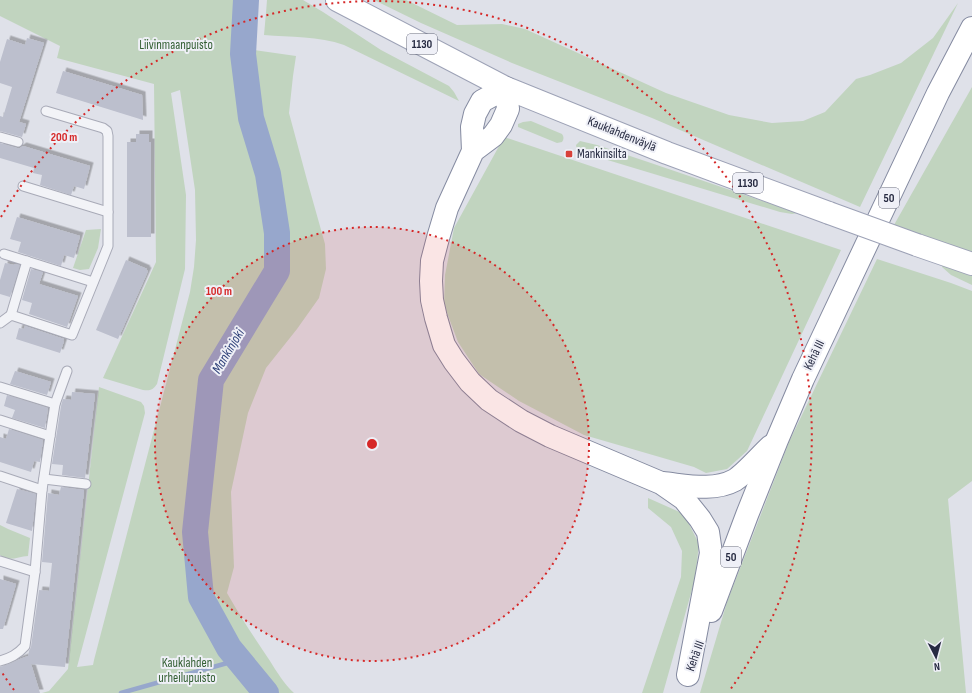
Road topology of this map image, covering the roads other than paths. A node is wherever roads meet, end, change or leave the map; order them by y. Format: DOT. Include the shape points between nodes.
graph roads {
  1 [pos="337,0"];
  2 [pos="972,28"];
  3 [pos="972,47"];
  4 [pos="506,88"];
  5 [pos="938,93"];
  6 [pos="46,111"];
  7 [pos="0,137"];
  8 [pos="18,142"];
  9 [pos="23,186"];
  10 [pos="108,212"];
  11 [pos="4,254"];
  12 [pos="27,261"];
  13 [pos="972,264"];
  14 [pos="93,282"];
  15 [pos="11,315"];
  16 [pos="0,323"];
  17 [pos="67,371"];
  18 [pos="0,387"];
  19 [pos="55,404"];
  20 [pos="0,420"];
  21 [pos="50,436"];
  22 [pos="777,440"];
  23 [pos="0,476"];
  24 [pos="44,479"];
  25 [pos="661,482"];
  26 [pos="86,484"];
  27 [pos="42,490"];
  28 [pos="0,561"];
  29 [pos="35,572"];
  30 [pos="0,661"];
  31 [pos="686,684"];
  1 -- 4 [label="main road, Kauklahdenväylä / 1130"];
  2 -- 5 [label="main road, Kehä III / 50"];
  3 -- 5 [label="main road"];
  4 -- 13 [label="main road, Kauklahdenväylä / 1130, bridge" via="667,153"];
  4 -- 25 [label="main road" via="508,109 493,136 473,151 447,208 432,261 432,300 444,345 470,382 490,400 521,420 550,436"];
  5 -- 22 [label="main road, Kehä III / 50" via="803,379"];
  6 -- 10 [label="lane" via="107,131"];
  7 -- 8 [label="lane"];
  9 -- 10 [label="lane"];
  10 -- 14 [label="lane" via="108,246"];
  11 -- 12 [label="lane"];
  12 -- 14 [label="lane"];
  12 -- 15 [label="lane"];
  14 -- 15 [label="lane" via="72,335"];
  15 -- 16 [label="lane"];
  17 -- 19 [label="lane"];
  18 -- 19 [label="lane"];
  19 -- 21 [label="lane"];
  20 -- 21 [label="lane"];
  21 -- 24 [label="lane"];
  22 -- 25 [label="main road" via="735,480 720,485 701,486"];
  22 -- 31 [label="main road, Kehä III / 50" via="726,569"];
  23 -- 27 [label="lane"];
  24 -- 26 [label="lane"];
  24 -- 27 [label="lane"];
  25 -- 31 [label="main road" via="684,499 700,519 708,532 711,553"];
  27 -- 29 [label="lane"];
  28 -- 29 [label="lane"];
  29 -- 30 [label="lane" via="25,646 11,658"];
}
